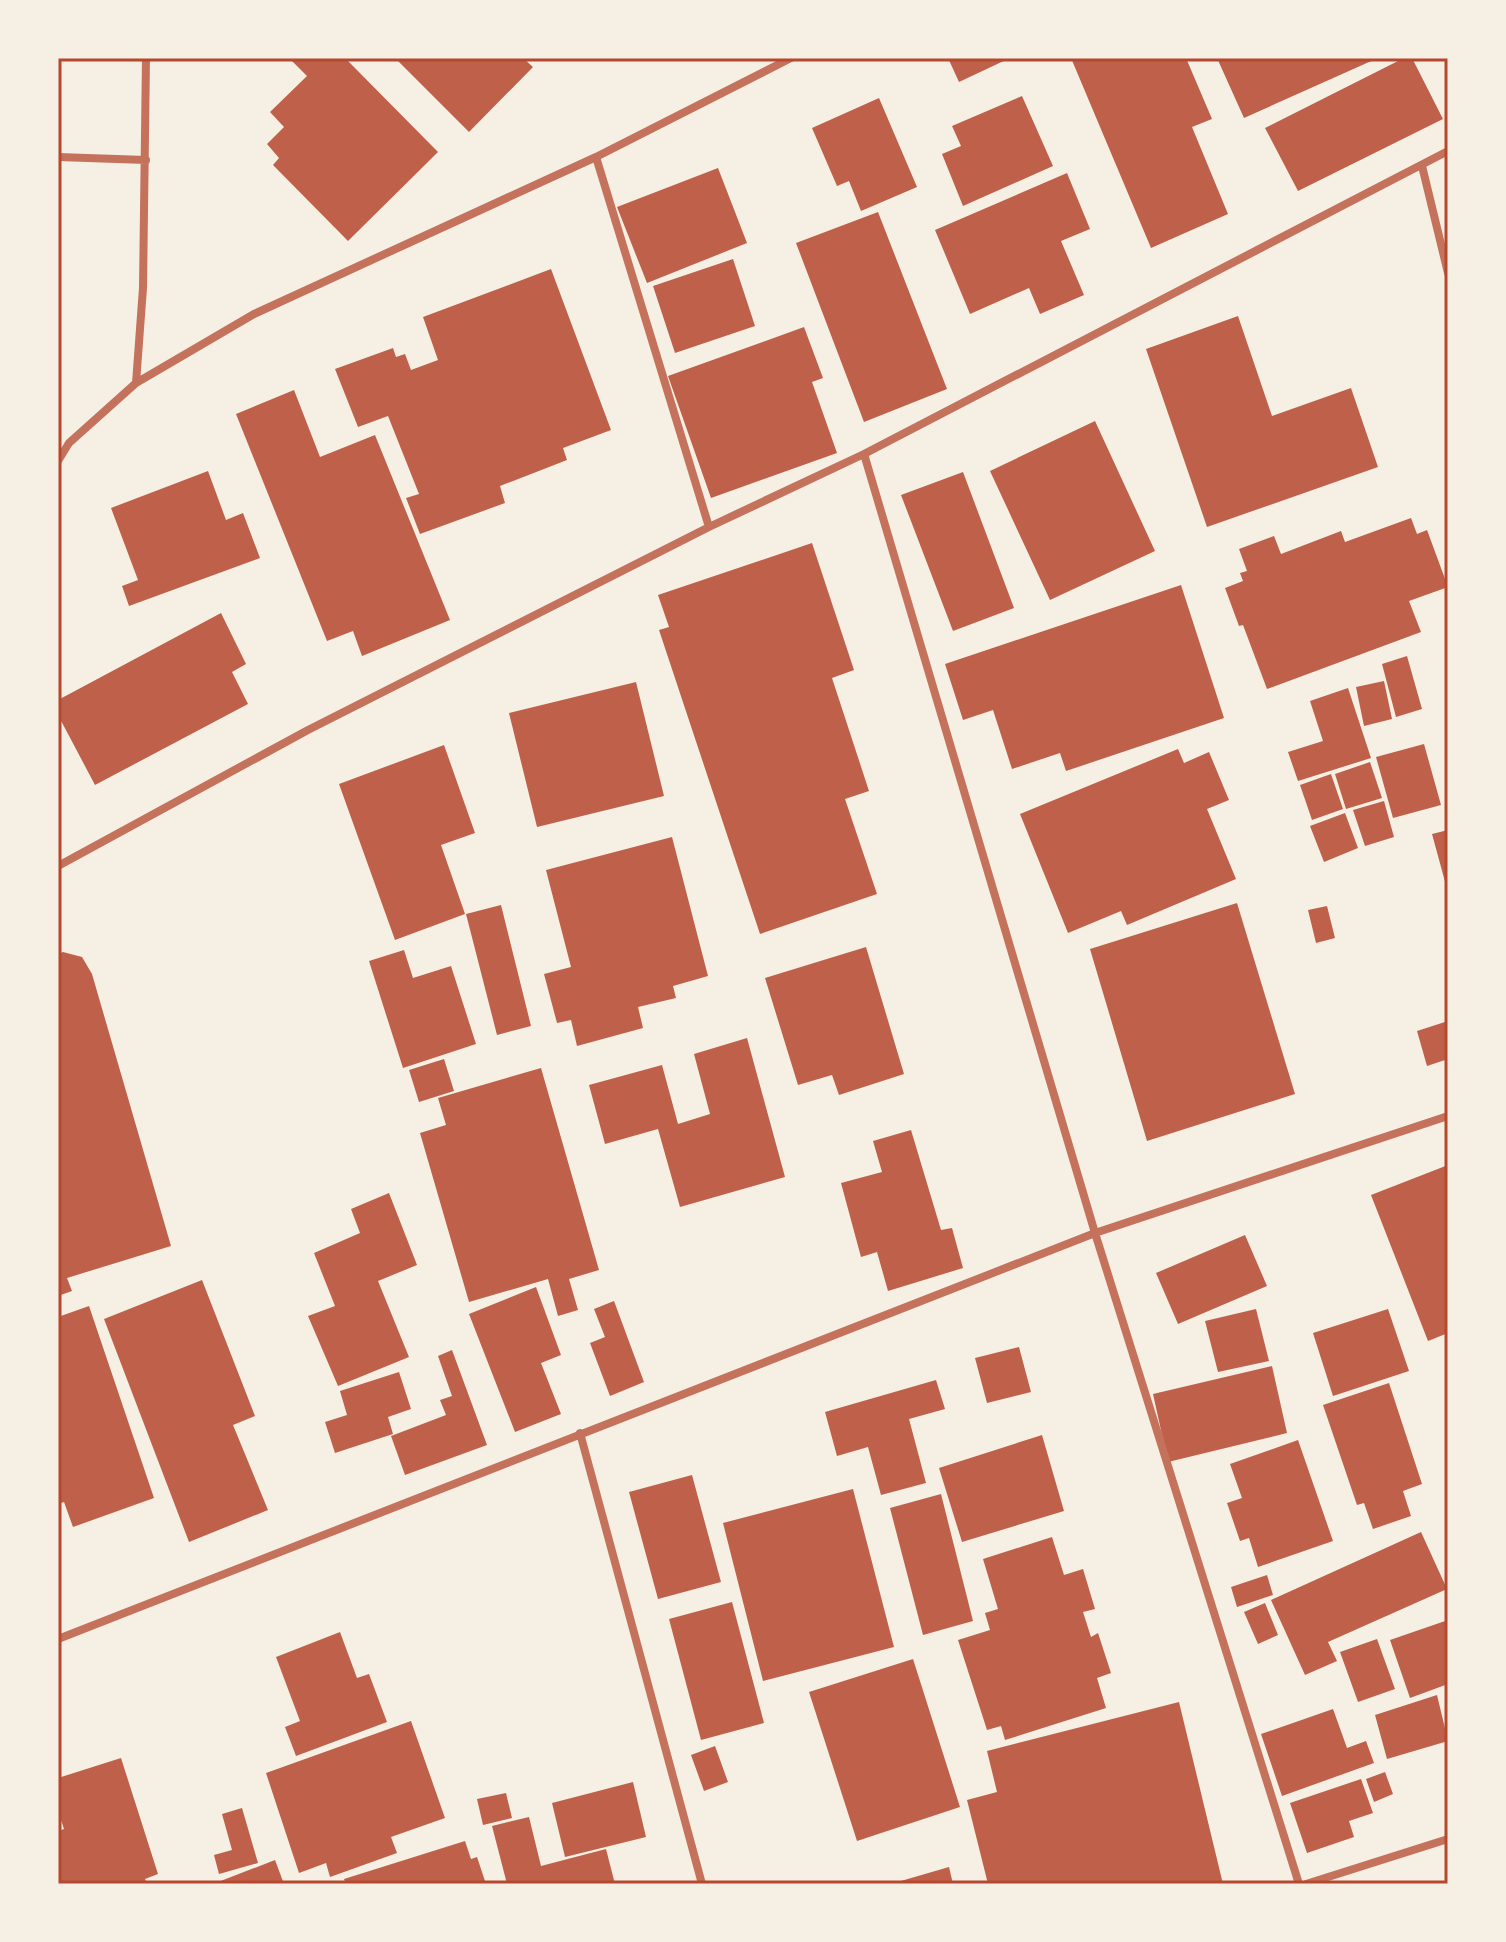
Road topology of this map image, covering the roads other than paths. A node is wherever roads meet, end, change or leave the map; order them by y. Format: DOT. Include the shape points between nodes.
graph roads {
  1 [pos="146,58"];
  2 [pos="791,58"];
  3 [pos="1448,151"];
  4 [pos="58,157"];
  5 [pos="596,157"];
  6 [pos="146,160"];
  7 [pos="1422,166"];
  8 [pos="1448,273"];
  9 [pos="136,383"];
  10 [pos="864,454"];
  11 [pos="58,461"];
  12 [pos="709,527"];
  13 [pos="58,866"];
  14 [pos="1448,1116"];
  15 [pos="1095,1233"];
  16 [pos="580,1433"];
  17 [pos="58,1639"];
  18 [pos="1448,1839"];
  19 [pos="702,1884"];
  20 [pos="1299,1884"];
  21 [pos="1306,1884"];
  1 -- 6 [label="street"];
  2 -- 5 [label="street"];
  3 -- 7 [label="street"];
  4 -- 6 [label="street"];
  5 -- 9 [label="street" via="254,314"];
  5 -- 12 [label="street"];
  6 -- 9 [label="street"];
  7 -- 8 [label="street"];
  7 -- 10 [label="street"];
  9 -- 11 [label="street" via="69,443"];
  10 -- 12 [label="street"];
  10 -- 15 [label="street"];
  12 -- 13 [label="street" via="308,730"];
  14 -- 15 [label="street"];
  15 -- 16 [label="street"];
  15 -- 20 [label="street"];
  16 -- 17 [label="street"];
  16 -- 19 [label="street"];
  18 -- 21 [label="street"];
}
